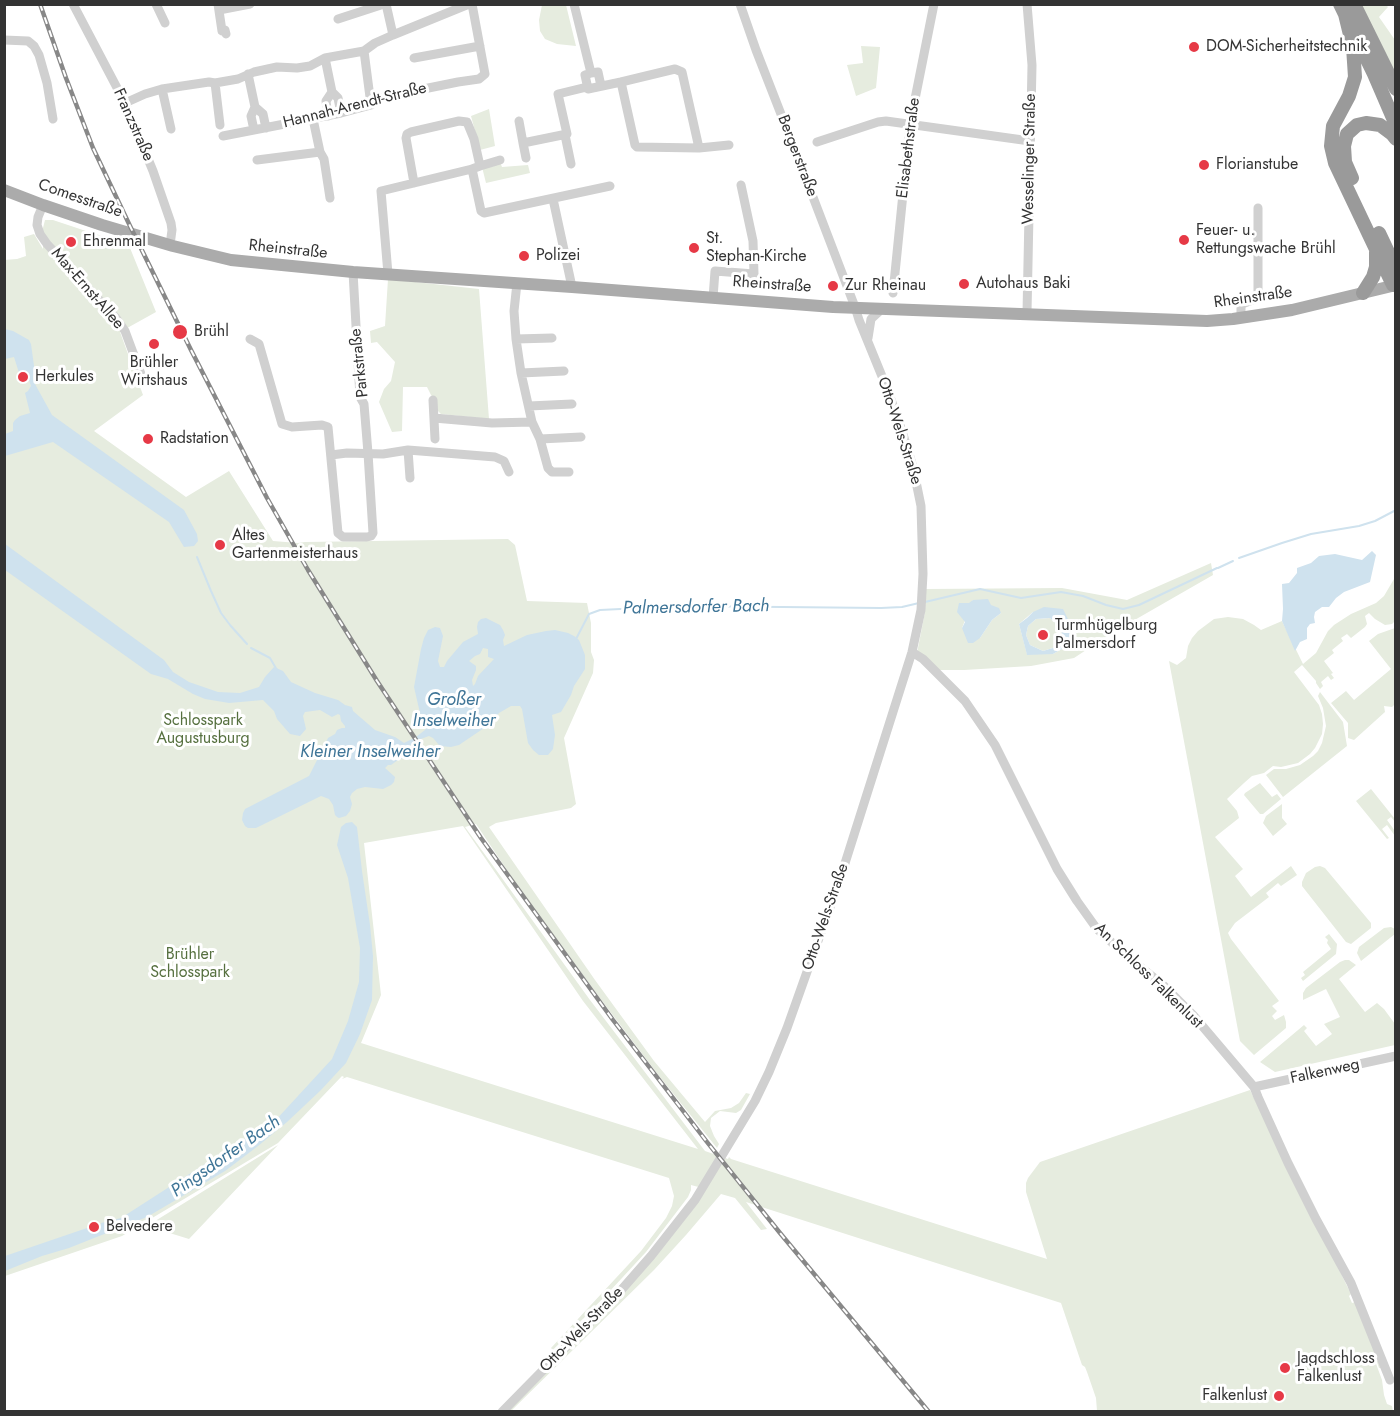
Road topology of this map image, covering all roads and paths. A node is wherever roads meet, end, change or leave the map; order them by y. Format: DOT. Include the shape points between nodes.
graph roads {
  1 [pos="156,4"];
  2 [pos="250,4"];
  3 [pos="385,4"];
  4 [pos="471,4"];
  5 [pos="574,4"];
  6 [pos="740,4"];
  7 [pos="934,4"];
  8 [pos="1027,4"];
  9 [pos="79,6"];
  10 [pos="219,7"];
  11 [pos="1346,8"];
  12 [pos="338,19"];
  13 [pos="165,23"];
  14 [pos="226,34"];
  15 [pos="393,35"];
  16 [pos="4,40"];
  17 [pos="480,46"];
  18 [pos="363,51"];
  19 [pos="325,58"];
  20 [pos="414,58"];
  21 [pos="248,74"];
  22 [pos="591,74"];
  23 [pos="621,82"];
  24 [pos="215,83"];
  25 [pos="601,86"];
  26 [pos="587,87"];
  27 [pos="162,89"];
  28 [pos="1395,89"];
  29 [pos="332,92"];
  30 [pos="125,103"];
  31 [pos="371,105"];
  32 [pos="255,106"];
  33 [pos="341,113"];
  34 [pos="328,116"];
  35 [pos="53,119"];
  36 [pos="314,119"];
  37 [pos="519,121"];
  38 [pos="909,124"];
  39 [pos="220,125"];
  40 [pos="1395,125"];
  41 [pos="266,128"];
  42 [pos="171,129"];
  43 [pos="254,130"];
  44 [pos="565,135"];
  45 [pos="223,136"];
  46 [pos="1395,139"];
  47 [pos="1030,141"];
  48 [pos="817,142"];
  49 [pos="523,143"];
  50 [pos="729,146"];
  51 [pos="699,148"];
  52 [pos="320,152"];
  53 [pos="526,158"];
  54 [pos="257,160"];
  55 [pos="500,160"];
  56 [pos="571,164"];
  57 [pos="476,167"];
  58 [pos="414,183"];
  59 [pos="741,185"];
  60 [pos="610,186"];
  61 [pos="4,190"];
  62 [pos="330,198"];
  63 [pos="553,199"];
  64 [pos="43,205"];
  65 [pos="1258,208"];
  66 [pos="146,238"];
  67 [pos="170,245"];
  68 [pos="1376,247"];
  69 [pos="1395,266"];
  70 [pos="353,272"];
  71 [pos="388,274"];
  72 [pos="517,283"];
  73 [pos="1394,285"];
  74 [pos="572,287"];
  75 [pos="894,293"];
  76 [pos="1363,293"];
  77 [pos="713,298"];
  78 [pos="855,307"];
  79 [pos="883,309"];
  80 [pos="1027,313"];
  81 [pos="1241,318"];
  82 [pos="552,338"];
  83 [pos="250,339"];
  84 [pos="516,339"];
  85 [pos="868,341"];
  86 [pos="564,371"];
  87 [pos="521,373"];
  88 [pos="141,374"];
  89 [pos="433,400"];
  90 [pos="572,404"];
  91 [pos="529,406"];
  92 [pos="434,418"];
  93 [pos="532,422"];
  94 [pos="581,437"];
  95 [pos="435,439"];
  96 [pos="540,439"];
  97 [pos="408,450"];
  98 [pos="368,453"];
  99 [pos="331,455"];
  100 [pos="509,472"];
  101 [pos="569,472"];
  102 [pos="410,478"];
  103 [pos="912,652"];
  104 [pos="1395,1056"];
  105 [pos="1254,1087"];
  106 [pos="1390,1380"];
  107 [pos="502,1412"];
  1 -- 13 [label="street"];
  2 -- 10 [label="street"];
  3 -- 12 [label="street"];
  3 -- 15 [label="street"];
  4 -- 15 [label="street"];
  4 -- 17 [label="street"];
  5 -- 22 [label="street"];
  6 -- 78 [label="street, Bergerstraße"];
  7 -- 38 [label="street, Elisabethstraße"];
  8 -- 47 [label="street, Wesselinger Straße" via="1032,66"];
  9 -- 30 [label="street, Franzstraße"];
  10 -- 14 [label="street" via="222,31"];
  11 -- 28 [label="highway"];
  11 -- 40 [label="highway"];
  11 -- 68 [label="highway" via="1355,77 1333,126 1331,146 1335,163"];
  15 -- 18 [label="street"];
  16 -- 35 [label="street" via="28,41 39,55"];
  17 -- 20 [label="street"];
  17 -- 31 [label="street, Hannah-Arendt-Straße" via="486,74 479,79 384,97"];
  18 -- 19 [label="street"];
  18 -- 31 [label="street"];
  19 -- 21 [label="street" via="310,66"];
  19 -- 29 [label="street"];
  21 -- 24 [label="street" via="238,80"];
  21 -- 32 [label="street"];
  22 -- 25 [label="street" via="598,72"];
  22 -- 26 [label="street" via="585,75"];
  23 -- 25 [label="street"];
  23 -- 51 [label="street" via="635,146"];
  23 -- 51 [label="street" via="675,69 682,72"];
  24 -- 27 [label="street"];
  24 -- 39 [label="street"];
  25 -- 26 [label="street"];
  26 -- 44 [label="street" via="558,94"];
  27 -- 30 [label="street"];
  27 -- 42 [label="street"];
  29 -- 33 [label="street" via="338,98"];
  29 -- 34 [label="street" via="326,101"];
  30 -- 67 [label="street, Franzstraße" via="171,223"];
  31 -- 33 [label="street, Hannah-Arendt-Straße"];
  32 -- 41 [label="street"];
  32 -- 43 [label="street" via="251,116"];
  33 -- 34 [label="street, Hannah-Arendt-Straße"];
  34 -- 36 [label="street, Hannah-Arendt-Straße"];
  36 -- 41 [label="street, Hannah-Arendt-Straße"];
  36 -- 52 [label="street"];
  37 -- 49 [label="street"];
  38 -- 47 [label="street"];
  38 -- 48 [label="street" via="878,122"];
  38 -- 75 [label="street, Elisabethstraße"];
  41 -- 43 [label="street, Hannah-Arendt-Straße"];
  43 -- 45 [label="street, Hannah-Arendt-Straße"];
  44 -- 49 [label="street"];
  44 -- 56 [label="street"];
  46 -- 69 [label="highway" via="1380,125 1366,123 1347,134 1344,146 1345,162"];
  47 -- 80 [label="street, Wesselinger Straße"];
  49 -- 53 [label="street"];
  50 -- 51 [label="street"];
  52 -- 54 [label="street"];
  52 -- 62 [label="street"];
  55 -- 57 [label="street"];
  57 -- 58 [label="street"];
  57 -- 58 [label="street" via="474,139 467,122 411,132 406,138"];
  57 -- 63 [label="street" via="483,213"];
  58 -- 71 [label="street" via="381,191"];
  59 -- 77 [label="street" via="753,241 754,274 715,271"];
  60 -- 63 [label="street" via="577,188"];
  61 -- 64 [label="main road, Comesstraße"];
  63 -- 74 [label="street"];
  64 -- 66 [label="main road, Comesstraße"];
  64 -- 88 [label="street, Max-Ernst-Allee" via="37,225 40,234 116,318"];
  65 -- 81 [label="street" via="1258,294 1242,304"];
  66 -- 67 [label="main road, Rheinstraße"];
  67 -- 70 [label="main road, Rheinstraße" via="231,260"];
  68 -- 73 [label="highway"];
  68 -- 76 [label="highway" via="1376,267"];
  70 -- 71 [label="main road, Rheinstraße"];
  70 -- 98 [label="street, Parkstraße" via="360,397"];
  71 -- 72 [label="main road, Rheinstraße"];
  72 -- 74 [label="main road, Rheinstraße"];
  72 -- 84 [label="street"];
  73 -- 76 [label="main road, Rheinstraße"];
  74 -- 77 [label="main road, Rheinstraße"];
  76 -- 81 [label="main road, Rheinstraße"];
  77 -- 78 [label="main road, Rheinstraße"];
  78 -- 79 [label="main road, Rheinstraße"];
  78 -- 85 [label="street, Otto-Wels-Straße"];
  79 -- 80 [label="main road, Rheinstraße"];
  79 -- 85 [label="street" via="871,319"];
  80 -- 81 [label="main road, Rheinstraße" via="1207,321"];
  82 -- 84 [label="street"];
  83 -- 99 [label="street" via="259,344 282,424 326,425"];
  84 -- 87 [label="street"];
  85 -- 103 [label="street, Otto-Wels-Straße" via="902,431 921,506 922,596"];
  86 -- 87 [label="street"];
  87 -- 91 [label="street"];
  89 -- 92 [label="street"];
  90 -- 91 [label="street"];
  91 -- 93 [label="street"];
  92 -- 93 [label="street"];
  92 -- 95 [label="street"];
  93 -- 96 [label="street"];
  94 -- 96 [label="street"];
  96 -- 101 [label="street" via="548,468 552,472"];
  97 -- 98 [label="street"];
  97 -- 100 [label="street" via="495,457 504,461"];
  97 -- 102 [label="street"];
  98 -- 99 [label="street"];
  98 -- 99 [label="street, Parkstraße" via="373,533 367,537 344,537 338,533"];
  103 -- 105 [label="street, An Schloss Falkenlust" via="965,701 995,745 1057,869 1096,929 1162,984"];
  103 -- 107 [label="street, Otto-Wels-Straße" via="807,975 755,1101 695,1200 658,1248"];
  104 -- 105 [label="street, Falkenweg"];
  105 -- 106 [label="street, An Schloss Falkenlust" via="1351,1283"];
}
